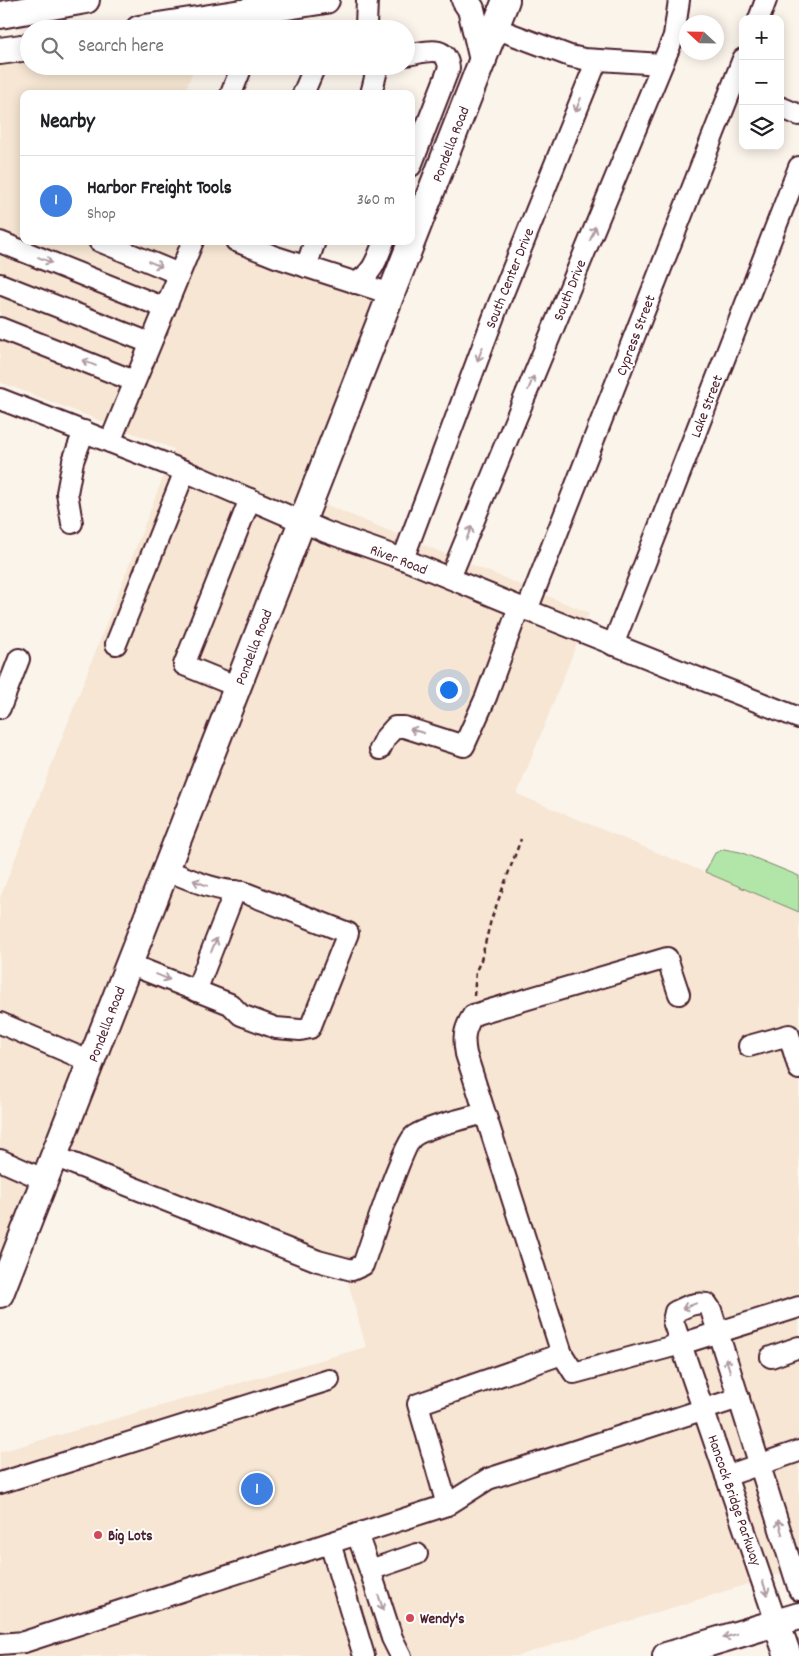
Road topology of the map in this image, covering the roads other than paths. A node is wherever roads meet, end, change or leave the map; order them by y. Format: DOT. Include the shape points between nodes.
graph roads {
  1 [pos="86,0"];
  2 [pos="326,0"];
  3 [pos="367,0"];
  4 [pos="465,0"];
  5 [pos="506,0"];
  6 [pos="679,0"];
  7 [pos="766,0"];
  8 [pos="3,12"];
  9 [pos="760,15"];
  10 [pos="248,20"];
  11 [pos="365,20"];
  12 [pos="496,28"];
  13 [pos="20,48"];
  14 [pos="0,51"];
  15 [pos="415,53"];
  16 [pos="596,60"];
  17 [pos="743,60"];
  18 [pos="662,64"];
  19 [pos="449,68"];
  20 [pos="479,69"];
  21 [pos="238,75"];
  22 [pos="312,75"];
  23 [pos="376,75"];
  24 [pos="233,90"];
  25 [pos="305,90"];
  26 [pos="372,90"];
  27 [pos="737,90"];
  28 [pos="784,109"];
  29 [pos="799,115"];
  30 [pos="415,156"];
  31 [pos="799,167"];
  32 [pos="415,233"];
  33 [pos="0,242"];
  34 [pos="109,245"];
  35 [pos="191,245"];
  36 [pos="248,245"];
  37 [pos="314,245"];
  38 [pos="382,245"];
  39 [pos="410,245"];
  40 [pos="25,246"];
  41 [pos="306,267"];
  42 [pos="179,274"];
  43 [pos="355,283"];
  44 [pos="0,284"];
  45 [pos="391,294"];
  46 [pos="165,308"];
  47 [pos="0,328"];
  48 [pos="150,343"];
  49 [pos="134,381"];
  50 [pos="0,399"];
  51 [pos="84,431"];
  52 [pos="110,442"];
  53 [pos="185,471"];
  54 [pos="250,499"];
  55 [pos="302,522"];
  56 [pos="72,523"];
  57 [pos="403,559"];
  58 [pos="450,578"];
  59 [pos="523,609"];
  60 [pos="116,644"];
  61 [pos="613,645"];
  62 [pos="19,659"];
  63 [pos="238,687"];
  64 [pos="0,708"];
  65 [pos="799,718"];
  66 [pos="380,749"];
  67 [pos="166,870"];
  68 [pos="235,892"];
  69 [pos="129,964"];
  70 [pos="196,990"];
  71 [pos="679,994"];
  72 [pos="0,1024"];
  73 [pos="749,1046"];
  74 [pos="91,1062"];
  75 [pos="799,1069"];
  76 [pos="484,1113"];
  77 [pos="54,1156"];
  78 [pos="0,1160"];
  79 [pos="45,1180"];
  80 [pos="0,1294"];
  81 [pos="799,1307"];
  82 [pos="718,1331"];
  83 [pos="681,1344"];
  84 [pos="799,1347"];
  85 [pos="562,1354"];
  86 [pos="771,1357"];
  87 [pos="329,1380"];
  88 [pos="739,1398"];
  89 [pos="704,1410"];
  90 [pos="798,1457"];
  91 [pos="760,1464"];
  92 [pos="726,1476"];
  93 [pos="0,1483"];
  94 [pos="447,1505"];
  95 [pos="357,1534"];
  96 [pos="330,1543"];
  97 [pos="416,1554"];
  98 [pos="370,1570"];
  99 [pos="799,1590"];
  100 [pos="788,1619"];
  101 [pos="392,1638"];
  102 [pos="0,1644"];
  103 [pos="364,1655"];
  104 [pos="400,1656"];
  105 [pos="666,1656"];
  106 [pos="788,1656"];
  1 -- 8 [label="main road"];
  2 -- 10 [label="main road"];
  3 -- 11 [label="street"];
  4 -- 20 [label="main road" via="471,9"];
  5 -- 12 [label="main road, Pondella Road"];
  6 -- 18 [label="street, South Drive" via="674,36"];
  7 -- 9 [label="street"];
  12 -- 16 [label="street" via="570,56"];
  12 -- 20 [label="main road, Pondella Road"];
  13 -- 14 [label="main road"];
  15 -- 19 [label="street" via="438,51 444,54"];
  16 -- 18 [label="street"];
  16 -- 57 [label="street, South Center Drive, one-way" via="497,308"];
  17 -- 27 [label="street, Cypress Street"];
  58 -- 18 [label="street, South Drive, one-way"];
  19 -- 20 [label="street"];
  19 -- 30 [label="street"];
  20 -- 32 [label="main road, Pondella Road"];
  21 -- 24 [label="street"];
  22 -- 25 [label="street"];
  23 -- 26 [label="street"];
  27 -- 59 [label="street, Cypress Street"];
  28 -- 29 [label="street"];
  31 -- 61 [label="street, Lake Street"];
  33 -- 40 [label="street"];
  34 -- 42 [label="street, one-way"];
  35 -- 42 [label="street"];
  36 -- 41 [label="street"];
  37 -- 41 [label="street"];
  38 -- 43 [label="street" via="371,271"];
  39 -- 45 [label="main road, Pondella Road"];
  40 -- 46 [label="street, one-way"];
  41 -- 43 [label="street"];
  42 -- 46 [label="street"];
  43 -- 45 [label="street"];
  44 -- 48 [label="street"];
  45 -- 55 [label="main road, Pondella Road"];
  46 -- 48 [label="street"];
  49 -- 47 [label="street, one-way"];
  48 -- 49 [label="street"];
  49 -- 52 [label="street"];
  50 -- 51 [label="street, River Road"];
  51 -- 52 [label="street, River Road"];
  51 -- 56 [label="street" via="73,461 67,494"];
  52 -- 53 [label="street, River Road"];
  53 -- 54 [label="street, River Road"];
  53 -- 60 [label="street"];
  54 -- 55 [label="street, River Road"];
  54 -- 63 [label="street" via="184,665"];
  55 -- 57 [label="street, River Road"];
  55 -- 63 [label="main road, Pondella Road"];
  57 -- 58 [label="street, River Road"];
  58 -- 59 [label="street, River Road"];
  59 -- 61 [label="street, River Road"];
  59 -- 66 [label="street, Cypress Street, one-way" via="464,746 395,727"];
  61 -- 65 [label="street, River Road"];
  62 -- 64 [label="street"];
  63 -- 67 [label="main road, Pondella Road"];
  68 -- 67 [label="street, one-way" via="211,887"];
  67 -- 69 [label="main road, Pondella Road"];
  70 -- 68 [label="street, one-way"];
  68 -- 70 [label="street" via="243,892 348,933 310,1028 276,1028 241,1015 230,1004"];
  69 -- 70 [label="street, one-way"];
  69 -- 74 [label="main road, Pondella Road"];
  71 -- 76 [label="street" via="667,958 473,1015 463,1040"];
  72 -- 74 [label="street"];
  73 -- 75 [label="street" via="789,1035"];
  74 -- 77 [label="main road, Pondella Road"];
  76 -- 77 [label="street" via="413,1137 402,1158 363,1265 352,1270 318,1261"];
  76 -- 85 [label="street"];
  77 -- 79 [label="main road, Pondella Road"];
  78 -- 79 [label="street"];
  79 -- 80 [label="main road, Pondella Road"];
  81 -- 82 [label="street"];
  82 -- 83 [label="street"];
  82 -- 83 [label="street, Hancock Bridge Parkway, one-way" via="707,1304 688,1305 675,1312 673,1321"];
  88 -- 82 [label="street, one-way"];
  83 -- 85 [label="street" via="574,1373"];
  83 -- 89 [label="street, Hancock Bridge Parkway"];
  84 -- 86 [label="street"];
  85 -- 94 [label="street" via="418,1404"];
  87 -- 93 [label="street"];
  88 -- 89 [label="street"];
  88 -- 91 [label="street"];
  89 -- 92 [label="street, Hancock Bridge Parkway"];
  89 -- 94 [label="street" via="488,1479"];
  90 -- 91 [label="street"];
  91 -- 92 [label="street"];
  99 -- 91 [label="street, one-way"];
  92 -- 100 [label="street, Hancock Bridge Parkway, one-way"];
  94 -- 95 [label="street"];
  95 -- 96 [label="street"];
  95 -- 98 [label="street"];
  96 -- 102 [label="street" via="24,1642"];
  96 -- 103 [label="street"];
  97 -- 98 [label="street"];
  98 -- 101 [label="street, one-way"];
  100 -- 105 [label="main road, one-way"];
  100 -- 106 [label="main road, Hancock Bridge Parkway"];
  101 -- 103 [label="street"];
  101 -- 104 [label="street"];
}
